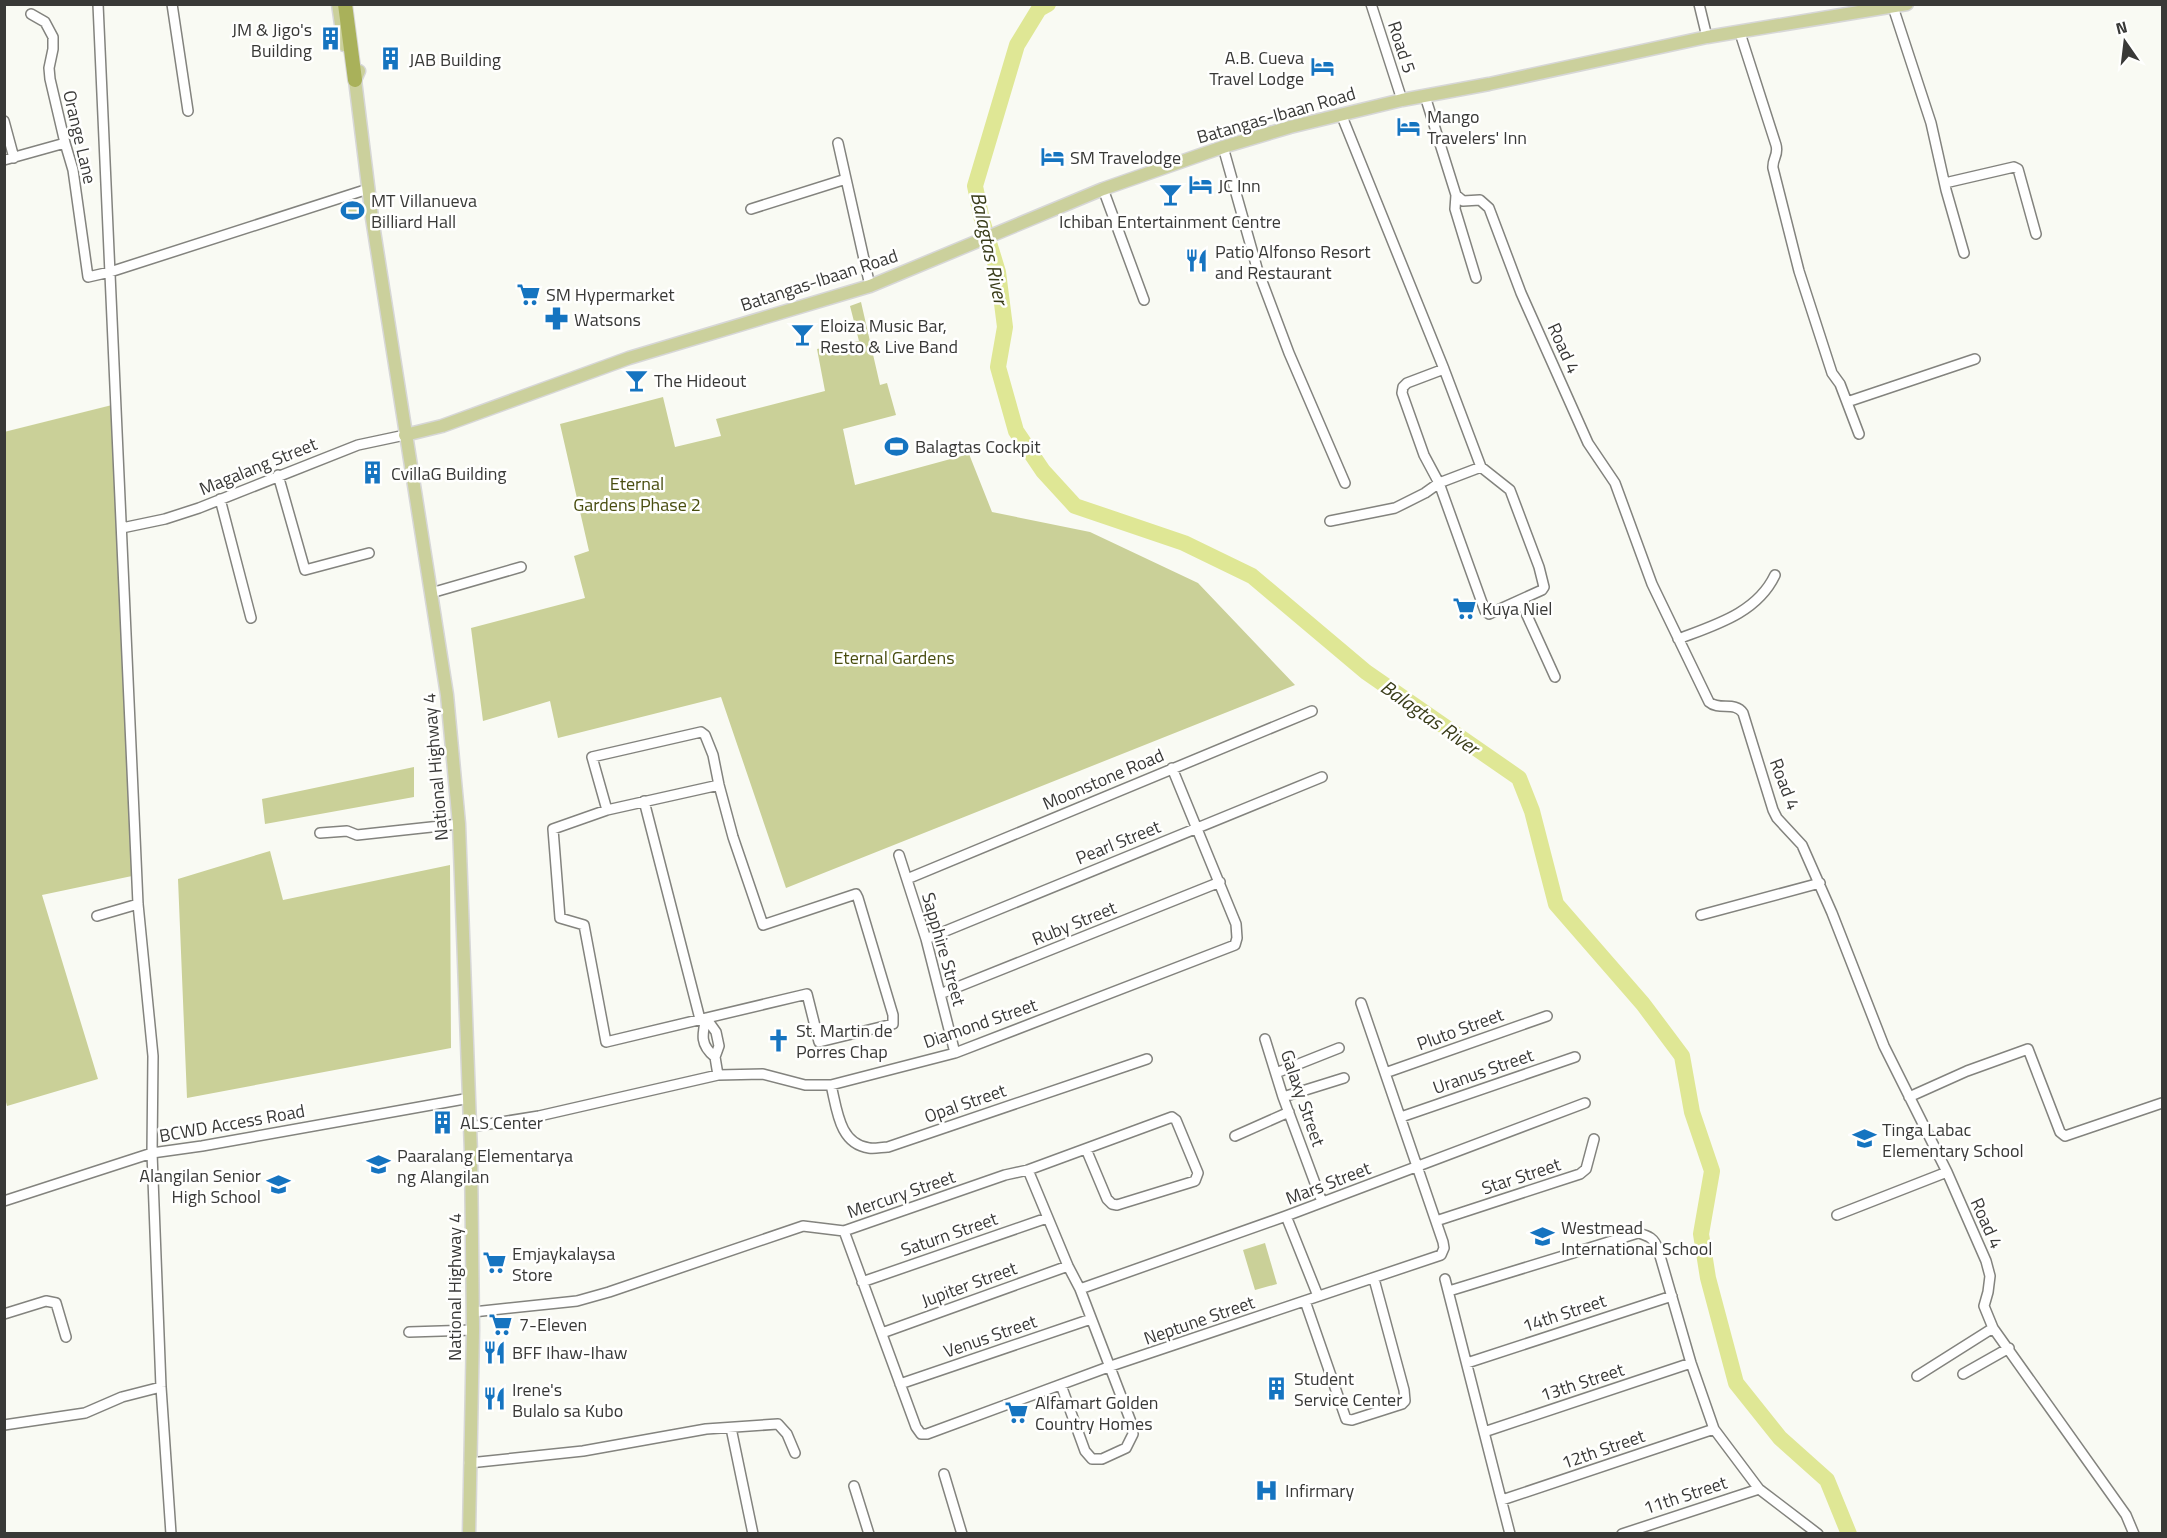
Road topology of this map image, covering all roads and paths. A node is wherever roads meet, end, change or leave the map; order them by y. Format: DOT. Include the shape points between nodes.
graph roads {
  1 [pos="98,4"];
  2 [pos="172,4"];
  3 [pos="338,4"];
  4 [pos="345,4"];
  5 [pos="352,4"];
  6 [pos="1382,4"];
  7 [pos="1699,4"];
  8 [pos="1907,4"];
  9 [pos="1371,5"];
  10 [pos="1893,7"];
  11 [pos="31,14"];
  12 [pos="1740,33"];
  13 [pos="1707,37"];
  14 [pos="351,75"];
  15 [pos="1425,96"];
  16 [pos="1402,100"];
  17 [pos="188,111"];
  18 [pos="1341,114"];
  19 [pos="4,122"];
  20 [pos="65,143"];
  21 [pos="838,143"];
  22 [pos="1223,147"];
  23 [pos="9,159"];
  24 [pos="846,179"];
  25 [pos="1945,183"];
  26 [pos="368,189"];
  27 [pos="1103,189"];
  28 [pos="1456,195"];
  29 [pos="751,209"];
  30 [pos="2036,234"];
  31 [pos="1964,253"];
  32 [pos="110,273"];
  33 [pos="1476,278"];
  34 [pos="870,286"];
  35 [pos="1144,300"];
  36 [pos="1975,359"];
  37 [pos="1444,369"];
  38 [pos="1847,402"];
  39 [pos="1859,434"];
  40 [pos="405,435"];
  41 [pos="1480,467"];
  42 [pos="278,475"];
  43 [pos="1345,483"];
  44 [pos="1439,483"];
  45 [pos="220,499"];
  46 [pos="1330,521"];
  47 [pos="122,528"];
  48 [pos="369,553"];
  49 [pos="521,567"];
  50 [pos="1775,575"];
  51 [pos="431,593"];
  52 [pos="1520,600"];
  53 [pos="251,618"];
  54 [pos="1678,639"];
  55 [pos="1555,677"];
  56 [pos="1312,711"];
  57 [pos="1172,768"];
  58 [pos="1322,777"];
  59 [pos="718,785"];
  60 [pos="644,801"];
  61 [pos="607,810"];
  62 [pos="459,824"];
  63 [pos="1196,828"];
  64 [pos="320,833"];
  65 [pos="899,855"];
  66 [pos="907,879"];
  67 [pos="1220,882"];
  68 [pos="1820,883"];
  69 [pos="138,904"];
  70 [pos="1701,915"];
  71 [pos="97,916"];
  72 [pos="926,939"];
  73 [pos="940,994"];
  74 [pos="1362,1003"];
  75 [pos="1547,1016"];
  76 [pos="703,1018"];
  77 [pos="1265,1039"];
  78 [pos="1339,1048"];
  79 [pos="955,1053"];
  80 [pos="1575,1057"];
  81 [pos="1147,1059"];
  82 [pos="1385,1073"];
  83 [pos="1276,1074"];
  84 [pos="718,1075"];
  85 [pos="1344,1078"];
  86 [pos="831,1085"];
  87 [pos="1283,1097"];
  88 [pos="1909,1097"];
  89 [pos="470,1098"];
  90 [pos="1585,1103"];
  91 [pos="2163,1103"];
  92 [pos="1289,1112"];
  93 [pos="1401,1117"];
  94 [pos="470,1127"];
  95 [pos="1235,1136"];
  96 [pos="1594,1139"];
  97 [pos="1086,1149"];
  98 [pos="152,1153"];
  99 [pos="1418,1166"];
  100 [pos="1028,1170"];
  101 [pos="1947,1172"];
  102 [pos="4,1201"];
  103 [pos="1322,1202"];
  104 [pos="1837,1215"];
  105 [pos="1286,1216"];
  106 [pos="1047,1218"];
  107 [pos="1436,1221"];
  108 [pos="844,1232"];
  109 [pos="1068,1266"];
  110 [pos="1374,1279"];
  111 [pos="1445,1279"];
  112 [pos="862,1282"];
  113 [pos="1080,1289"];
  114 [pos="1449,1291"];
  115 [pos="1318,1296"];
  116 [pos="1672,1296"];
  117 [pos="1305,1301"];
  118 [pos="473,1312"];
  119 [pos="4,1314"];
  120 [pos="1091,1319"];
  121 [pos="1993,1328"];
  122 [pos="473,1330"];
  123 [pos="409,1332"];
  124 [pos="882,1333"];
  125 [pos="66,1337"];
  126 [pos="2008,1348"];
  127 [pos="1467,1363"];
  128 [pos="1691,1364"];
  129 [pos="1111,1366"];
  130 [pos="1963,1374"];
  131 [pos="1917,1376"];
  132 [pos="900,1384"];
  133 [pos="1061,1385"];
  134 [pos="161,1387"];
  135 [pos="4,1425"];
  136 [pos="730,1428"];
  137 [pos="1714,1429"];
  138 [pos="1484,1432"];
  139 [pos="795,1453"];
  140 [pos="469,1463"];
  141 [pos="944,1474"];
  142 [pos="854,1486"];
  143 [pos="1759,1489"];
  144 [pos="1502,1500"];
  145 [pos="171,1533"];
  146 [pos="469,1533"];
  147 [pos="753,1533"];
  148 [pos="869,1533"];
  149 [pos="962,1533"];
  150 [pos="1510,1533"];
  151 [pos="1622,1533"];
  152 [pos="1818,1533"];
  153 [pos="2134,1533"];
  1 -- 32 [label="street"];
  2 -- 17 [label="street"];
  3 -- 14 [label="main road, National Highway 4"];
  4 -- 14 [label="highway"];
  5 -- 14 [label="main road, National Highway 4" via="359,70"];
  6 -- 9 [label="street"];
  7 -- 13 [label="street"];
  8 -- 10 [label="main road, Batangas-Ibaan Road"];
  9 -- 16 [label="street, Road 5"];
  10 -- 12 [label="main road, Batangas-Ibaan Road"];
  10 -- 25 [label="street" via="1931,123"];
  11 -- 20 [label="street, Orange Lane" via="45,22 53,37 49,68"];
  12 -- 13 [label="main road, Batangas-Ibaan Road"];
  12 -- 38 [label="street" via="1776,145 1773,168 1799,271 1832,374"];
  13 -- 15 [label="main road, Batangas-Ibaan Road"];
  14 -- 26 [label="main road, National Highway 4"];
  15 -- 16 [label="main road, Batangas-Ibaan Road"];
  15 -- 28 [label="street"];
  16 -- 18 [label="main road, Batangas-Ibaan Road"];
  18 -- 22 [label="main road, Batangas-Ibaan Road"];
  18 -- 37 [label="street"];
  19 -- 23 [label="street"];
  20 -- 23 [label="street"];
  20 -- 32 [label="street, Orange Lane" via="73,170 88,277"];
  21 -- 24 [label="street"];
  22 -- 27 [label="main road, Batangas-Ibaan Road"];
  22 -- 43 [label="street" via="1257,268"];
  24 -- 29 [label="street"];
  24 -- 34 [label="street"];
  25 -- 30 [label="street" via="2018,169"];
  25 -- 31 [label="street"];
  26 -- 32 [label="street"];
  26 -- 40 [label="main road, National Highway 4"];
  27 -- 34 [label="main road, Batangas-Ibaan Road"];
  27 -- 35 [label="street"];
  28 -- 33 [label="street" via="1455,209"];
  28 -- 54 [label="street, Road 4" via="1463,201 1480,200 1489,208 1521,293 1588,442 1615,483 1642,561"];
  32 -- 47 [label="street"];
  34 -- 40 [label="main road, Batangas-Ibaan Road" via="629,358 442,426"];
  36 -- 38 [label="street"];
  37 -- 41 [label="street"];
  37 -- 44 [label="street" via="1407,383 1402,393 1424,455"];
  38 -- 39 [label="street"];
  40 -- 42 [label="street, Magalang Street" via="358,444"];
  40 -- 51 [label="main road, National Highway 4"];
  41 -- 44 [label="street"];
  41 -- 52 [label="street" via="1510,490 1539,567 1544,587"];
  42 -- 45 [label="street, Magalang Street"];
  42 -- 48 [label="street" via="305,570"];
  44 -- 46 [label="street" via="1395,508"];
  44 -- 52 [label="street" via="1485,611 1489,614"];
  45 -- 47 [label="street, Magalang Street" via="165,519"];
  45 -- 53 [label="street"];
  47 -- 69 [label="street"];
  49 -- 51 [label="street"];
  50 -- 54 [label="street" via="1766,592 1750,606 1725,621"];
  51 -- 62 [label="main road, National Highway 4" via="447,695"];
  52 -- 55 [label="street"];
  54 -- 68 [label="street, Road 4" via="1712,705 1740,708 1743,713 1773,810 1802,845"];
  56 -- 57 [label="street, Moonstone Road"];
  57 -- 63 [label="street, Diamond Street"];
  57 -- 66 [label="street, Moonstone Road"];
  58 -- 63 [label="street, Pearl Street"];
  59 -- 60 [label="street"];
  59 -- 61 [label="street" via="713,755 702,732 592,757"];
  59 -- 76 [label="street" via="763,925 852,894 857,896 893,1024 819,1042 807,994"];
  60 -- 61 [label="street"];
  60 -- 76 [label="street"];
  61 -- 76 [label="street" via="552,829 560,918 584,926 606,1041"];
  62 -- 64 [label="street" via="357,835 347,831"];
  62 -- 89 [label="main road, National Highway 4"];
  63 -- 67 [label="street, Diamond Street"];
  63 -- 72 [label="street, Pearl Street"];
  65 -- 66 [label="street, Sapphire Street"];
  66 -- 72 [label="street, Sapphire Street"];
  67 -- 73 [label="street, Ruby Street"];
  67 -- 79 [label="street, Diamond Street" via="1236,924 1234,945"];
  68 -- 70 [label="street"];
  68 -- 88 [label="street, Road 4" via="1884,1046"];
  69 -- 71 [label="street"];
  69 -- 98 [label="street" via="153,1056"];
  72 -- 73 [label="street, Sapphire Street"];
  73 -- 79 [label="street, Sapphire Street"];
  74 -- 82 [label="street, Neptune Street"];
  75 -- 82 [label="street, Pluto Street"];
  76 -- 84 [label="street" via="716,1032"];
  77 -- 83 [label="street, Galaxy Street"];
  78 -- 83 [label="street"];
  79 -- 86 [label="street, Diamond Street"];
  80 -- 93 [label="street, Uranus Street"];
  81 -- 86 [label="street, Opal Street" via="888,1147 869,1148 852,1143 844,1132"];
  82 -- 93 [label="street, Neptune Street"];
  83 -- 87 [label="street, Galaxy Street"];
  84 -- 86 [label="street, Diamond Street" via="763,1074 805,1084"];
  84 -- 94 [label="street, Diamond Street" via="539,1116"];
  85 -- 87 [label="street"];
  87 -- 92 [label="street, Galaxy Street"];
  88 -- 91 [label="street" via="2028,1049 2064,1136"];
  88 -- 101 [label="street, Road 4"];
  89 -- 94 [label="main road, National Highway 4"];
  89 -- 98 [label="street, BCWD Access Road"];
  90 -- 99 [label="street, Mars Street"];
  92 -- 95 [label="street"];
  92 -- 103 [label="street, Galaxy Street"];
  93 -- 99 [label="street, Neptune Street"];
  94 -- 118 [label="main road, National Highway 4"];
  96 -- 107 [label="street, Star Street" via="1586,1169 1580,1174"];
  97 -- 97 [label="street, Mercury Street" via="1112,1204 1197,1178 1173,1117"];
  97 -- 100 [label="street, Mercury Street"];
  98 -- 102 [label="street, BCWD Access Road"];
  98 -- 134 [label="street"];
  99 -- 103 [label="street, Mars Street"];
  99 -- 107 [label="street, Neptune Street"];
  100 -- 106 [label="street"];
  100 -- 108 [label="street, Mercury Street"];
  101 -- 104 [label="street"];
  101 -- 121 [label="street, Road 4" via="1986,1261 1990,1276 1984,1306"];
  103 -- 105 [label="street, Mars Street"];
  105 -- 113 [label="street, Mars Street"];
  105 -- 115 [label="street"];
  106 -- 109 [label="street"];
  106 -- 112 [label="street, Saturn Street"];
  107 -- 110 [label="street, Neptune Street" via="1444,1248 1441,1255"];
  108 -- 112 [label="street, Neptune Street"];
  108 -- 118 [label="street, Mercury Street" via="803,1226 577,1301"];
  109 -- 113 [label="street"];
  109 -- 124 [label="street, Jupiter Street"];
  110 -- 115 [label="street, Neptune Street"];
  110 -- 117 [label="street" via="1405,1401 1352,1420 1346,1419"];
  111 -- 114 [label="street"];
  112 -- 124 [label="street, Neptune Street"];
  113 -- 120 [label="street"];
  114 -- 116 [label="street" via="1638,1233 1655,1241"];
  114 -- 127 [label="street"];
  115 -- 117 [label="street, Neptune Street"];
  116 -- 127 [label="street, 14th Street"];
  116 -- 128 [label="street"];
  117 -- 129 [label="street, Neptune Street"];
  118 -- 122 [label="main road, National Highway 4"];
  119 -- 125 [label="street" via="46,1301 56,1303"];
  120 -- 129 [label="street"];
  120 -- 132 [label="street, Venus Street"];
  121 -- 126 [label="street, Road 4"];
  121 -- 131 [label="street"];
  122 -- 123 [label="street"];
  122 -- 140 [label="main road, National Highway 4"];
  124 -- 132 [label="street, Neptune Street"];
  126 -- 130 [label="street"];
  126 -- 153 [label="street, Road 4" via="2126,1515"];
  127 -- 138 [label="street"];
  128 -- 137 [label="street"];
  128 -- 138 [label="street, 13th Street"];
  129 -- 133 [label="street, Neptune Street"];
  129 -- 133 [label="street" via="1133,1434 1126,1448 1102,1459 1092,1459 1085,1451"];
  132 -- 133 [label="street, Neptune Street" via="921,1434"];
  134 -- 135 [label="street" via="86,1413"];
  134 -- 145 [label="street"];
  136 -- 139 [label="street" via="778,1424"];
  136 -- 140 [label="street" via="583,1451"];
  136 -- 147 [label="street"];
  137 -- 143 [label="street"];
  137 -- 144 [label="street, 12th Street"];
  138 -- 144 [label="street"];
  140 -- 146 [label="main road, National Highway 4"];
  141 -- 149 [label="street"];
  142 -- 148 [label="street"];
  143 -- 151 [label="street, 11th Street"];
  143 -- 152 [label="street"];
  144 -- 150 [label="street"];
}
